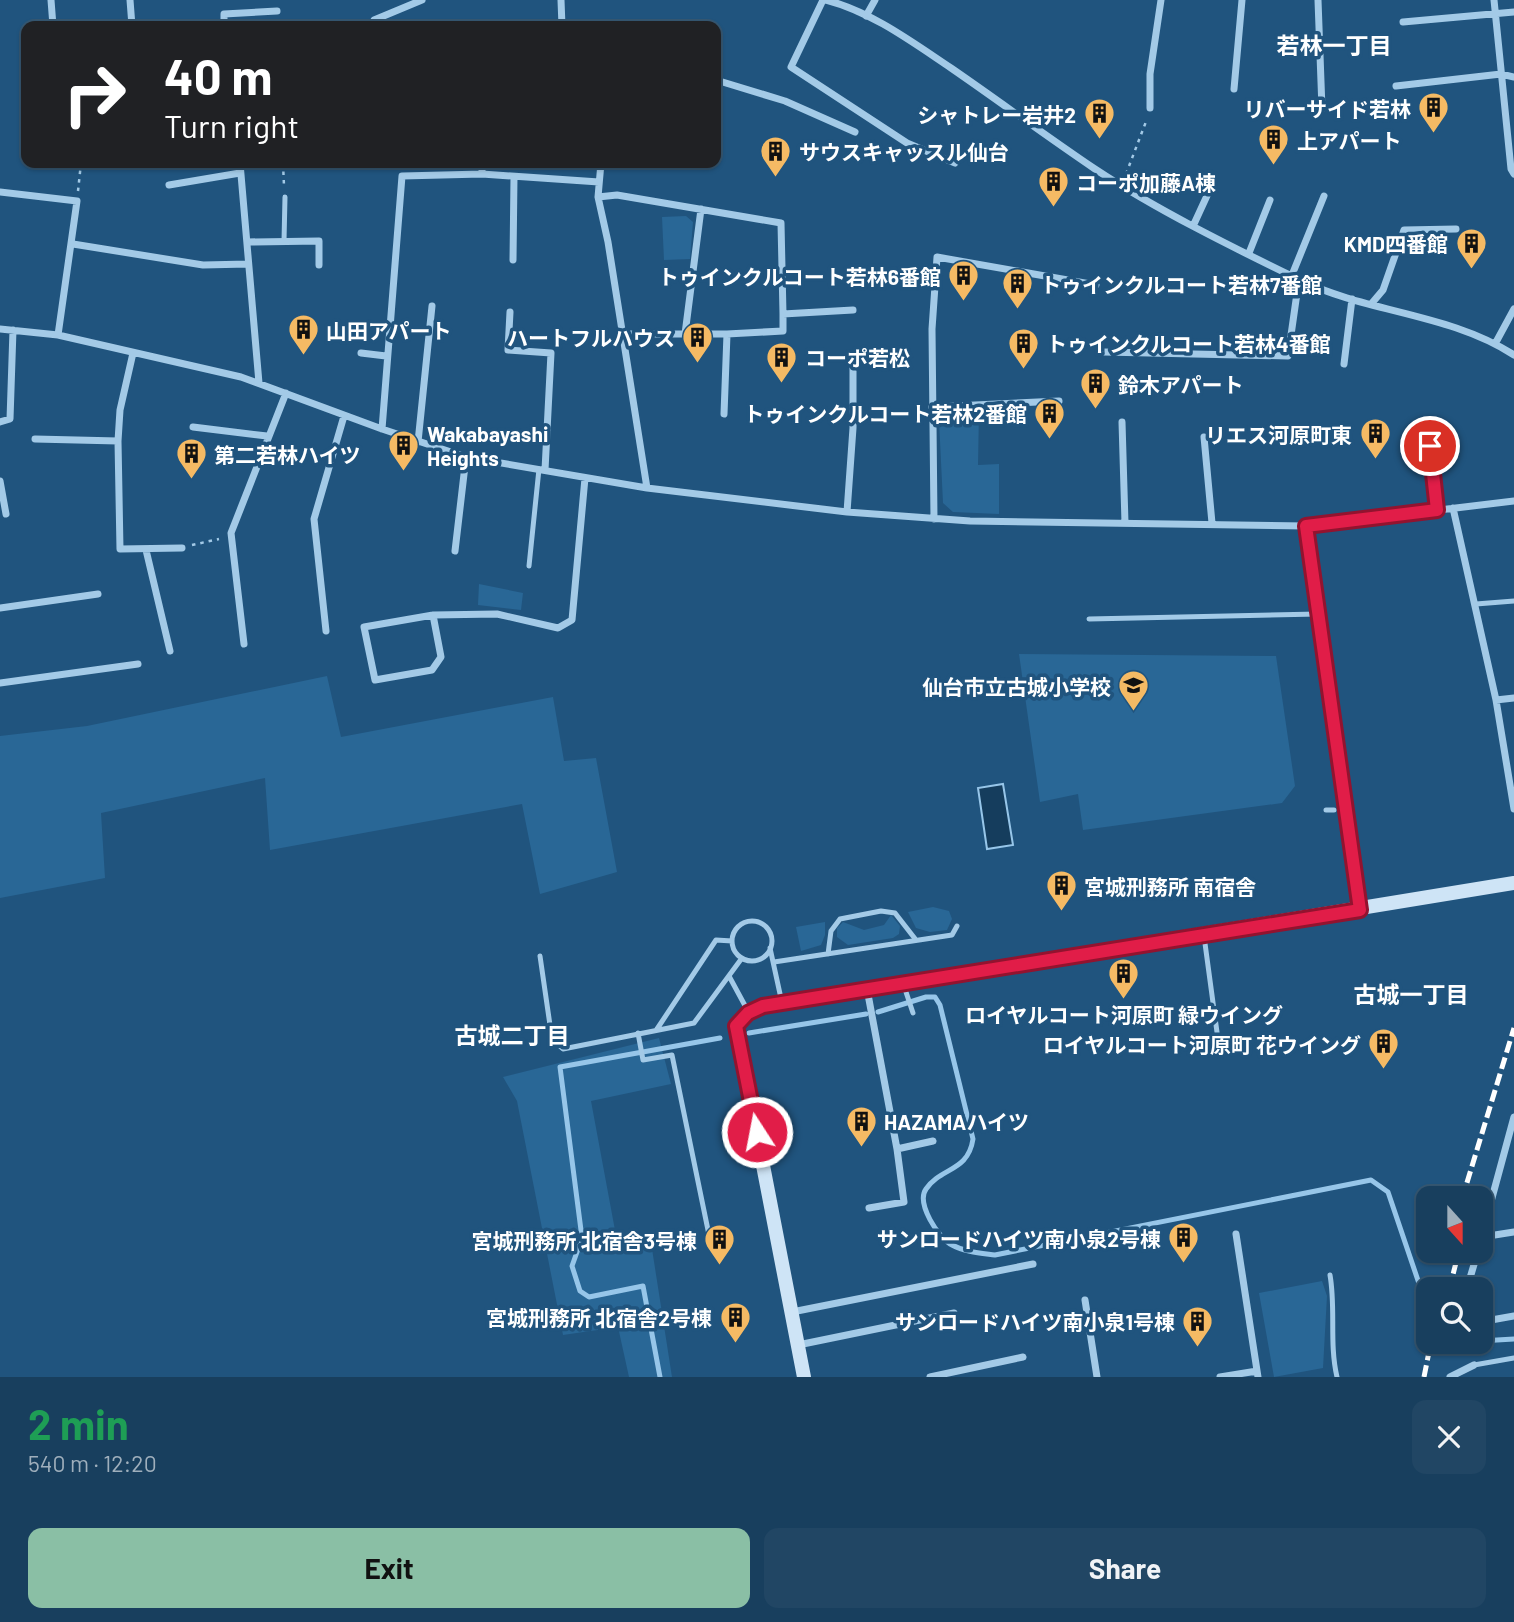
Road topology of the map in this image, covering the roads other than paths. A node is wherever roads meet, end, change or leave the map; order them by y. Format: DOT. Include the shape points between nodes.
graph roads {
  1 [pos="51,0"];
  2 [pos="130,0"];
  3 [pos="422,0"];
  4 [pos="561,0"];
  5 [pos="824,0"];
  6 [pos="875,0"];
  7 [pos="1161,0"];
  8 [pos="1242,0"];
  9 [pos="1318,0"];
  10 [pos="1494,0"];
  11 [pos="276,11"];
  12 [pos="1514,12"];
  13 [pos="1497,13"];
  14 [pos="866,16"];
  15 [pos="53,21"];
  16 [pos="132,21"];
  17 [pos="223,21"];
  18 [pos="374,21"];
  19 [pos="562,21"];
  20 [pos="1403,22"];
  21 [pos="1501,74"];
  22 [pos="1514,77"];
  23 [pos="721,81"];
  24 [pos="1396,86"];
  25 [pos="1234,89"];
  26 [pos="1150,108"];
  27 [pos="1322,109"];
  28 [pos="855,132"];
  29 [pos="955,163"];
  30 [pos="240,168"];
  31 [pos="482,168"];
  32 [pos="600,168"];
  33 [pos="240,173"];
  34 [pos="482,174"];
  35 [pos="1514,174"];
  36 [pos="514,177"];
  37 [pos="599,182"];
  38 [pos="169,185"];
  39 [pos="1211,187"];
  40 [pos="0,192"];
  41 [pos="285,197"];
  42 [pos="598,197"];
  43 [pos="1324,197"];
  44 [pos="1270,200"];
  45 [pos="701,209"];
  46 [pos="1194,224"];
  47 [pos="1456,229"];
  48 [pos="284,241"];
  49 [pos="247,242"];
  50 [pos="73,244"];
  51 [pos="1249,253"];
  52 [pos="513,260"];
  53 [pos="247,264"];
  54 [pos="319,265"];
  55 [pos="1295,277"];
  56 [pos="1096,285"];
  57 [pos="1352,299"];
  58 [pos="1372,303"];
  59 [pos="432,306"];
  60 [pos="1514,309"];
  61 [pos="853,310"];
  62 [pos="510,312"];
  63 [pos="783,314"];
  64 [pos="0,329"];
  65 [pos="13,330"];
  66 [pos="622,334"];
  67 [pos="685,334"];
  68 [pos="727,334"];
  69 [pos="58,335"];
  70 [pos="1495,344"];
  71 [pos="1104,352"];
  72 [pos="134,353"];
  73 [pos="361,353"];
  74 [pos="1514,355"];
  75 [pos="386,356"];
  76 [pos="853,363"];
  77 [pos="1344,364"];
  78 [pos="259,383"];
  79 [pos="286,393"];
  80 [pos="1059,401"];
  81 [pos="932,407"];
  82 [pos="724,414"];
  83 [pos="344,416"];
  84 [pos="0,422"];
  85 [pos="1122,422"];
  86 [pos="1428,424"];
  87 [pos="193,427"];
  88 [pos="382,429"];
  89 [pos="267,436"];
  90 [pos="1204,437"];
  91 [pos="35,439"];
  92 [pos="117,441"];
  93 [pos="418,442"];
  94 [pos="466,457"];
  95 [pos="542,469"];
  96 [pos="585,478"];
  97 [pos="0,481"];
  98 [pos="647,488"];
  99 [pos="1514,501"];
  100 [pos="1453,508"];
  101 [pos="1437,510"];
  102 [pos="846,512"];
  103 [pos="6,514"];
  104 [pos="934,519"];
  105 [pos="1125,523"];
  106 [pos="1212,523"];
  107 [pos="1306,526"];
  108 [pos="182,548"];
  109 [pos="146,550"];
  110 [pos="455,551"];
  111 [pos="529,566"];
  112 [pos="98,594"];
  113 [pos="1514,601"];
  114 [pos="1476,604"];
  115 [pos="0,608"];
  116 [pos="1318,614"];
  117 [pos="433,615"];
  118 [pos="1089,619"];
  119 [pos="326,631"];
  120 [pos="244,644"];
  121 [pos="170,651"];
  122 [pos="138,664"];
  123 [pos="0,683"];
  124 [pos="1514,698"];
  125 [pos="1496,700"];
  126 [pos="1514,809"];
  127 [pos="1326,810"];
  128 [pos="1334,810"];
  129 [pos="1514,883"];
  130 [pos="1360,910"];
  131 [pos="957,926"];
  132 [pos="1204,933"];
  133 [pos="916,940"];
  134 [pos="732,941"];
  135 [pos="770,948"];
  136 [pos="828,954"];
  137 [pos="540,956"];
  138 [pos="742,958"];
  139 [pos="774,962"];
  140 [pos="729,976"];
  141 [pos="903,983"];
  142 [pos="867,989"];
  143 [pos="782,1003"];
  144 [pos="912,1011"];
  145 [pos="748,1013"];
  146 [pos="657,1029"];
  147 [pos="638,1033"];
  148 [pos="1219,1047"];
  149 [pos="1514,1117"];
  150 [pos="933,1141"];
  151 [pos="1514,1147"];
  152 [pos="897,1149"];
  153 [pos="1503,1149"];
  154 [pos="1493,1190"];
  155 [pos="869,1208"];
  156 [pos="1514,1232"];
  157 [pos="1236,1234"];
  158 [pos="709,1235"];
  159 [pos="1493,1237"];
  160 [pos="1033,1264"];
  161 [pos="1330,1275"];
  162 [pos="1086,1300"];
  163 [pos="792,1312"];
  164 [pos="954,1313"];
  165 [pos="1514,1316"];
  166 [pos="1493,1320"];
  167 [pos="798,1345"];
  168 [pos="1023,1357"];
  169 [pos="1514,1358"];
  170 [pos="1474,1365"];
  171 [pos="1258,1374"];
  172 [pos="1455,1376"];
  173 [pos="804,1377"];
  174 [pos="930,1377"];
  175 [pos="1097,1377"];
  176 [pos="1220,1377"];
  177 [pos="1337,1377"];
  1 -- 15 [label="street"];
  2 -- 16 [label="street"];
  3 -- 18 [label="street"];
  4 -- 19 [label="street"];
  5 -- 14 [label="street"];
  5 -- 29 [label="street" via="791,68 907,143"];
  6 -- 14 [label="street"];
  7 -- 26 [label="street"];
  8 -- 25 [label="street"];
  9 -- 27 [label="street"];
  10 -- 13 [label="street"];
  11 -- 17 [label="street" via="224,15"];
  12 -- 13 [label="street"];
  13 -- 20 [label="street"];
  13 -- 21 [label="street"];
  14 -- 46 [label="street" via="906,38 1121,184"];
  21 -- 22 [label="street"];
  21 -- 24 [label="street"];
  21 -- 35 [label="street"];
  23 -- 28 [label="street"];
  30 -- 33 [label="street"];
  31 -- 34 [label="street"];
  32 -- 37 [label="street"];
  33 -- 38 [label="street"];
  33 -- 49 [label="street"];
  34 -- 36 [label="street"];
  34 -- 75 [label="street" via="402,176"];
  36 -- 37 [label="street"];
  36 -- 52 [label="street"];
  37 -- 42 [label="street"];
  39 -- 46 [label="street"];
  40 -- 50 [label="street" via="77,201"];
  41 -- 48 [label="lane"];
  42 -- 45 [label="street" via="617,195"];
  42 -- 66 [label="street"];
  43 -- 55 [label="street"];
  44 -- 51 [label="street"];
  45 -- 63 [label="street" via="781,223"];
  45 -- 67 [label="street"];
  46 -- 51 [label="street"];
  47 -- 58 [label="street" via="1404,230 1383,290"];
  48 -- 49 [label="street"];
  48 -- 54 [label="street" via="319,241"];
  49 -- 53 [label="street"];
  50 -- 53 [label="street" via="203,265"];
  50 -- 69 [label="street"];
  51 -- 55 [label="street"];
  53 -- 78 [label="street"];
  55 -- 57 [label="street"];
  55 -- 71 [label="street" via="1288,356"];
  56 -- 81 [label="street" via="937,257"];
  57 -- 58 [label="street"];
  57 -- 77 [label="street"];
  58 -- 70 [label="street" via="1476,333"];
  59 -- 93 [label="street"];
  60 -- 70 [label="street"];
  61 -- 63 [label="street"];
  62 -- 95 [label="street" via="508,350 551,353"];
  63 -- 68 [label="street" via="783,331"];
  64 -- 65 [label="street"];
  65 -- 69 [label="street"];
  65 -- 84 [label="street" via="10,419"];
  66 -- 67 [label="street"];
  66 -- 98 [label="street"];
  67 -- 68 [label="street"];
  68 -- 82 [label="street"];
  69 -- 72 [label="street"];
  70 -- 74 [label="street"];
  72 -- 78 [label="street"];
  72 -- 92 [label="street"];
  73 -- 75 [label="street"];
  75 -- 88 [label="street"];
  76 -- 102 [label="street"];
  78 -- 79 [label="street"];
  79 -- 83 [label="street"];
  79 -- 89 [label="street"];
  80 -- 81 [label="street"];
  81 -- 104 [label="street"];
  83 -- 88 [label="street"];
  83 -- 119 [label="street" via="314,519"];
  85 -- 105 [label="street"];
  86 -- 101 [label="street"];
  87 -- 89 [label="street"];
  88 -- 93 [label="street"];
  89 -- 120 [label="street" via="231,533"];
  90 -- 106 [label="street"];
  91 -- 92 [label="street"];
  92 -- 109 [label="street" via="120,549"];
  93 -- 94 [label="street"];
  94 -- 95 [label="street"];
  94 -- 110 [label="street"];
  95 -- 96 [label="street"];
  95 -- 111 [label="lane"];
  96 -- 98 [label="street"];
  96 -- 117 [label="street" via="572,620 558,628 497,614"];
  97 -- 103 [label="street"];
  98 -- 102 [label="street"];
  99 -- 100 [label="street"];
  100 -- 101 [label="street"];
  100 -- 114 [label="street"];
  101 -- 107 [label="street"];
  102 -- 104 [label="street"];
  104 -- 105 [label="street"];
  105 -- 106 [label="street"];
  106 -- 107 [label="street"];
  107 -- 116 [label="street"];
  108 -- 109 [label="street"];
  109 -- 121 [label="street"];
  112 -- 115 [label="street"];
  113 -- 114 [label="lane"];
  114 -- 125 [label="street"];
  116 -- 118 [label="lane"];
  116 -- 130 [label="street"];
  117 -- 117 [label="street" via="441,657 432,670 375,680 364,627"];
  122 -- 123 [label="street"];
  124 -- 125 [label="street"];
  125 -- 126 [label="street"];
  127 -- 128 [label="lane"];
  129 -- 130 [label="street"];
  130 -- 132 [label="street"];
  131 -- 133 [label="lane" via="952,935"];
  132 -- 141 [label="street"];
  132 -- 148 [label="lane"];
  133 -- 136 [label="lane"];
  133 -- 136 [label="lane" via="895,913 881,911 840,919 831,931"];
  134 -- 135 [label="lane" via="736,929 753,921 769,930"];
  134 -- 138 [label="lane"];
  134 -- 146 [label="lane" via="716,940"];
  135 -- 138 [label="lane" via="755,960"];
  135 -- 139 [label="lane"];
  136 -- 139 [label="lane"];
  137 -- 147 [label="lane" via="552,1039 563,1049"];
  138 -- 140 [label="lane"];
  139 -- 143 [label="lane"];
  140 -- 145 [label="lane"];
  140 -- 146 [label="lane" via="694,1023"];
  141 -- 142 [label="street"];
  141 -- 144 [label="lane"];
  142 -- 143 [label="street"];
  142 -- 152 [label="street"];
  143 -- 145 [label="street"];
  145 -- 163 [label="street" via="736,1026"];
  146 -- 147 [label="lane"];
  147 -- 158 [label="lane" via="643,1060 672,1055"];
  149 -- 153 [label="street"];
  150 -- 152 [label="street"];
  151 -- 153 [label="street"];
  152 -- 155 [label="street" via="904,1202"];
  153 -- 154 [label="street"];
  156 -- 159 [label="street"];
  157 -- 171 [label="street"];
  160 -- 163 [label="street"];
  161 -- 177 [label="lane"];
  162 -- 175 [label="street"];
  163 -- 167 [label="street"];
  164 -- 167 [label="street"];
  165 -- 166 [label="street"];
  167 -- 173 [label="street"];
  168 -- 174 [label="street"];
  169 -- 170 [label="lane"];
  170 -- 172 [label="street"];
  171 -- 176 [label="street"];
}
